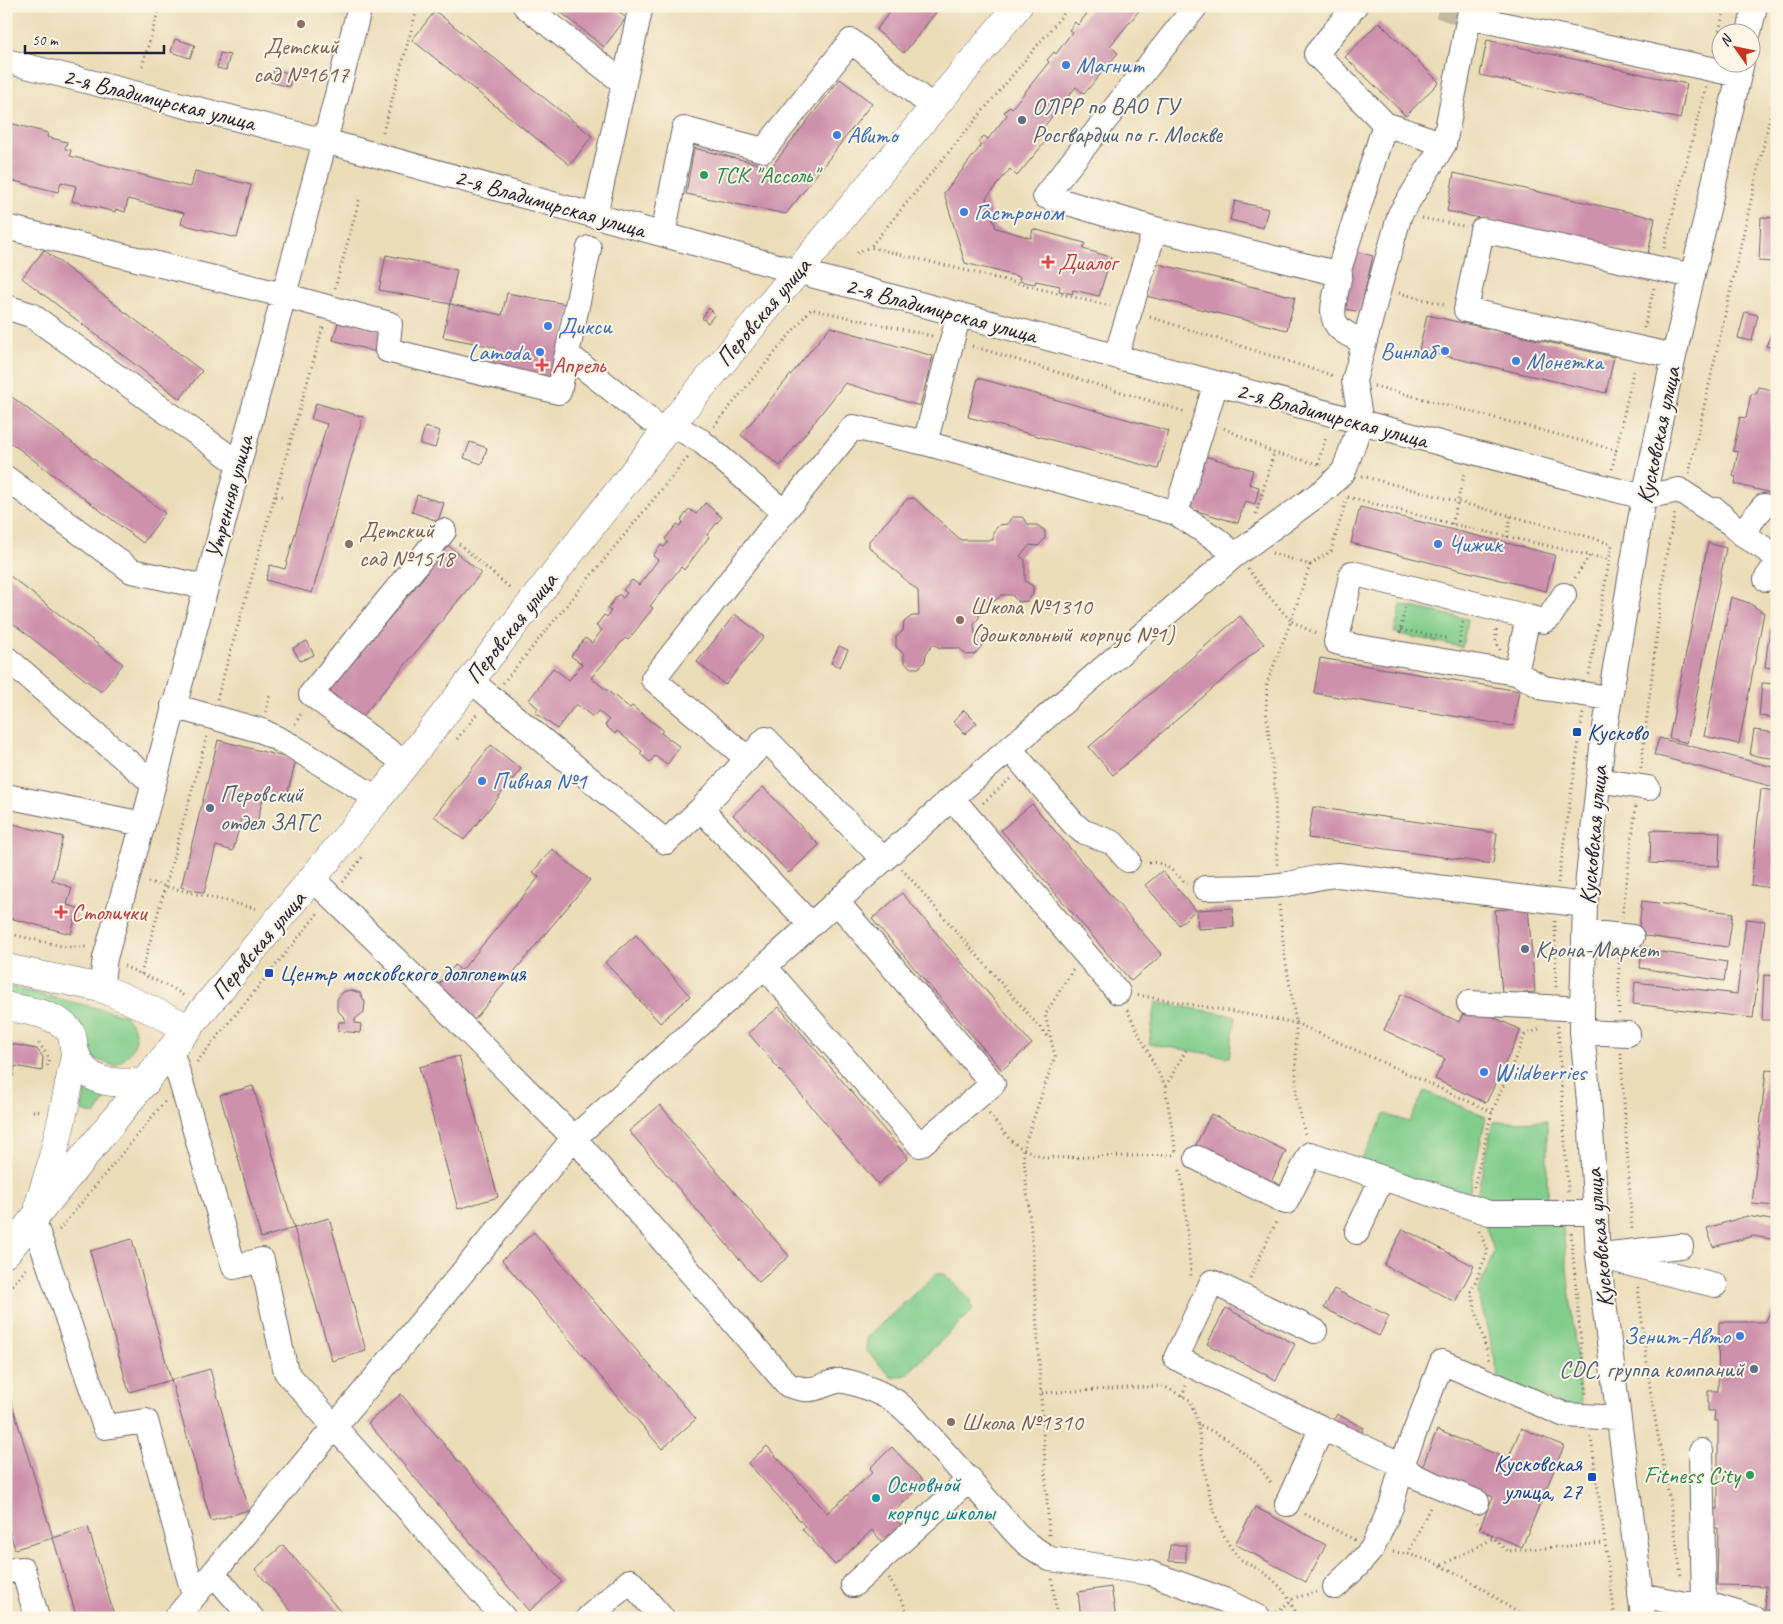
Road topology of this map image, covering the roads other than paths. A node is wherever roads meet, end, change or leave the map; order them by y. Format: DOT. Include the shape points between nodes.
graph roads {
  1 [pos="360,6"];
  2 [pos="525,6"];
  3 [pos="641,6"];
  4 [pos="1018,6"];
  5 [pos="1196,6"];
  6 [pos="1355,6"];
  7 [pos="1756,6"];
  8 [pos="1470,12"];
  9 [pos="1752,22"];
  10 [pos="6,61"];
  11 [pos="1710,62"];
  12 [pos="1740,72"];
  13 [pos="624,83"];
  14 [pos="934,108"];
  15 [pos="1385,124"];
  16 [pos="325,140"];
  17 [pos="1444,144"];
  18 [pos="594,215"];
  19 [pos="6,227"];
  20 [pos="1155,229"];
  21 [pos="663,234"];
  22 [pos="589,248"];
  23 [pos="797,271"];
  24 [pos="1338,273"];
  25 [pos="1692,276"];
  26 [pos="283,295"];
  27 [pos="6,307"];
  28 [pos="958,314"];
  29 [pos="1365,341"];
  30 [pos="567,354"];
  31 [pos="1116,356"];
  32 [pos="1674,356"];
  33 [pos="1216,383"];
  34 [pos="660,421"];
  35 [pos="1361,422"];
  36 [pos="924,442"];
  37 [pos="238,463"];
  38 [pos="6,478"];
  39 [pos="1644,497"];
  40 [pos="1764,506"];
  41 [pos="784,512"];
  42 [pos="1176,513"];
  43 [pos="1734,527"];
  44 [pos="444,531"];
  45 [pos="1777,557"];
  46 [pos="1245,566"];
  47 [pos="205,587"];
  48 [pos="1564,595"];
  49 [pos="1528,617"];
  50 [pos="6,658"];
  51 [pos="1516,673"];
  52 [pos="480,689"];
  53 [pos="1609,698"];
  54 [pos="173,706"];
  55 [pos="1017,757"];
  56 [pos="748,759"];
  57 [pos="406,764"];
  58 [pos="1598,780"];
  59 [pos="153,783"];
  60 [pos="1643,787"];
  61 [pos="6,796"];
  62 [pos="952,798"];
  63 [pos="378,799"];
  64 [pos="701,809"];
  65 [pos="142,824"];
  66 [pos="1128,860"];
  67 [pos="891,862"];
  68 [pos="322,888"];
  69 [pos="1204,888"];
  70 [pos="837,902"];
  71 [pos="1586,905"];
  72 [pos="811,926"];
  73 [pos="1586,932"];
  74 [pos="1626,936"];
  75 [pos="765,967"];
  76 [pos="6,968"];
  77 [pos="101,988"];
  78 [pos="1118,992"];
  79 [pos="132,1001"];
  80 [pos="1469,1003"];
  81 [pos="6,1006"];
  82 [pos="1582,1009"];
  83 [pos="196,1019"];
  84 [pos="1582,1032"];
  85 [pos="1624,1034"];
  86 [pos="75,1055"];
  87 [pos="159,1066"];
  88 [pos="574,1138"];
  89 [pos="1187,1157"];
  90 [pos="1382,1178"];
  91 [pos="1595,1213"];
  92 [pos="33,1220"];
  93 [pos="1357,1232"];
  94 [pos="1681,1246"];
  95 [pos="6,1253"];
  96 [pos="1598,1256"];
  97 [pos="1634,1258"];
  98 [pos="1715,1286"];
  99 [pos="1315,1331"];
  100 [pos="1618,1418"];
  101 [pos="334,1427"];
  102 [pos="1322,1428"];
  103 [pos="1701,1451"];
  104 [pos="1402,1465"];
  105 [pos="970,1480"];
  106 [pos="1287,1504"];
  107 [pos="1475,1510"];
  108 [pos="6,1571"];
  109 [pos="213,1573"];
  110 [pos="853,1585"];
  111 [pos="1335,1586"];
  112 [pos="194,1596"];
  113 [pos="1694,1603"];
  114 [pos="1645,1611"];
  115 [pos="1267,1616"];
  116 [pos="37,1618"];
  117 [pos="176,1618"];
  118 [pos="252,1618"];
  119 [pos="504,1618"];
  120 [pos="588,1618"];
  121 [pos="662,1618"];
  122 [pos="1753,1618"];
  1 -- 16 [label="street, Утренняя улица"];
  2 -- 13 [label="street"];
  3 -- 13 [label="street"];
  4 -- 14 [label="main road, Перовская улица"];
  5 -- 20 [label="street" via="1045,196"];
  6 -- 15 [label="street" via="1316,54"];
  7 -- 9 [label="street"];
  8 -- 11 [label="street"];
  8 -- 17 [label="street"];
  10 -- 16 [label="street, 2-я Владимирская улица"];
  12 -- 25 [label="street, Кусковская улица"];
  13 -- 18 [label="street"];
  14 -- 21 [label="street" via="851,41 764,150 684,130"];
  14 -- 23 [label="main road, Перовская улица"];
  15 -- 17 [label="street"];
  15 -- 24 [label="street"];
  16 -- 18 [label="street, 2-я Владимирская улица"];
  16 -- 26 [label="street, Утренняя улица"];
  17 -- 29 [label="street" via="1400,214"];
  18 -- 21 [label="street, 2-я Владимирская улица"];
  19 -- 26 [label="street"];
  20 -- 24 [label="street"];
  20 -- 31 [label="street"];
  21 -- 23 [label="street, 2-я Владимирская улица"];
  22 -- 30 [label="street"];
  23 -- 28 [label="street, 2-я Владимирская улица"];
  23 -- 34 [label="main road, Перовская улица"];
  24 -- 29 [label="street" via="1332,315 1346,333"];
  25 -- 32 [label="street, Кусковская улица"];
  25 -- 32 [label="street" via="1482,230 1466,310"];
  26 -- 30 [label="street" via="390,324 387,350 559,392"];
  26 -- 37 [label="street, Утренняя улица"];
  27 -- 37 [label="street" via="31,315"];
  28 -- 31 [label="street, 2-я Владимирская улица"];
  28 -- 36 [label="street"];
  29 -- 35 [label="street" via="1354,381"];
  30 -- 34 [label="street"];
  31 -- 33 [label="street, 2-я Владимирская улица"];
  32 -- 39 [label="street, Кусковская улица"];
  33 -- 35 [label="street, 2-я Владимирская улица"];
  33 -- 42 [label="street"];
  34 -- 41 [label="street" via="701,441"];
  34 -- 52 [label="main road, Перовская улица"];
  35 -- 39 [label="street, 2-я Владимирская улица"];
  35 -- 46 [label="street" via="1350,473 1327,488"];
  36 -- 41 [label="street" via="853,426"];
  36 -- 42 [label="street"];
  37 -- 47 [label="street, Утренняя улица"];
  38 -- 47 [label="street" via="132,571"];
  39 -- 43 [label="street" via="1679,490"];
  39 -- 53 [label="street, Кусковская улица"];
  40 -- 43 [label="street"];
  41 -- 56 [label="street" via="652,679"];
  42 -- 46 [label="street" via="1216,539"];
  43 -- 45 [label="street"];
  44 -- 57 [label="street" via="311,694"];
  46 -- 55 [label="street"];
  47 -- 54 [label="street, Утренняя улица"];
  48 -- 49 [label="street" via="1549,618 1543,621"];
  49 -- 51 [label="street"];
  49 -- 51 [label="street" via="1352,573 1336,642 1396,653 1458,652"];
  50 -- 59 [label="street"];
  51 -- 53 [label="street" via="1544,688"];
  52 -- 57 [label="main road, Перовская улица"];
  52 -- 64 [label="street" via="666,842"];
  53 -- 58 [label="street, Кусковская улица"];
  54 -- 59 [label="street, Утренняя улица"];
  54 -- 63 [label="street" via="262,731"];
  55 -- 62 [label="street"];
  55 -- 66 [label="street" via="1073,823 1082,831 1113,843"];
  56 -- 64 [label="street"];
  56 -- 67 [label="street" via="766,739"];
  57 -- 63 [label="main road, Перовская улица"];
  58 -- 60 [label="street"];
  58 -- 71 [label="street, Кусковская улица"];
  59 -- 65 [label="street, Утренняя улица"];
  61 -- 65 [label="street"];
  62 -- 67 [label="street"];
  62 -- 78 [label="street"];
  63 -- 68 [label="main road, Перовская улица"];
  64 -- 72 [label="street"];
  65 -- 77 [label="street, Утренняя улица" via="105,958"];
  67 -- 70 [label="street"];
  68 -- 83 [label="main road, Перовская улица" via="280,918"];
  68 -- 88 [label="street"];
  69 -- 71 [label="street" via="1278,885 1338,875"];
  70 -- 72 [label="street"];
  70 -- 75 [label="street" via="993,1084 920,1145"];
  71 -- 73 [label="street, Кусковская улица"];
  72 -- 75 [label="street"];
  73 -- 74 [label="street"];
  73 -- 82 [label="street, Кусковская улица"];
  75 -- 88 [label="street"];
  76 -- 77 [label="main road"];
  77 -- 79 [label="main road"];
  79 -- 83 [label="main road"];
  79 -- 87 [label="main road" via="148,1018 158,1036"];
  80 -- 82 [label="street"];
  81 -- 86 [label="main road" via="57,1019 73,1035"];
  82 -- 84 [label="street, Кусковская улица"];
  83 -- 87 [label="main road, Перовская улица"];
  84 -- 85 [label="street"];
  84 -- 91 [label="street, Кусковская улица"];
  86 -- 87 [label="main road" via="83,1069 115,1084"];
  86 -- 92 [label="main road" via="51,1165"];
  87 -- 92 [label="main road, Перовская улица"];
  87 -- 101 [label="street" via="181,1082 234,1267 262,1260 286,1372"];
  88 -- 101 [label="street"];
  88 -- 105 [label="street" via="788,1385 816,1390 838,1380 848,1380 893,1400 911,1415"];
  89 -- 90 [label="street" via="1286,1202 1310,1154"];
  90 -- 91 [label="street" via="1489,1213"];
  90 -- 93 [label="street"];
  91 -- 96 [label="street, Кусковская улица"];
  92 -- 95 [label="main road, Перовская улица"];
  92 -- 112 [label="street" via="105,1428 146,1421"];
  94 -- 97 [label="street"];
  96 -- 97 [label="street"];
  96 -- 100 [label="street, Кусковская улица"];
  97 -- 98 [label="street"];
  99 -- 102 [label="street" via="1212,1282 1176,1358"];
  100 -- 104 [label="street" via="1565,1415 1442,1362"];
  100 -- 114 [label="street, Кусковская улица"];
  101 -- 109 [label="street"];
  101 -- 119 [label="street"];
  102 -- 104 [label="street"];
  102 -- 106 [label="street"];
  103 -- 113 [label="street"];
  104 -- 107 [label="street" via="1414,1476 1439,1486"];
  104 -- 111 [label="street" via="1391,1507 1372,1549"];
  105 -- 110 [label="street"];
  105 -- 115 [label="street" via="1027,1544 1050,1559 1150,1573"];
  108 -- 116 [label="street" via="23,1569"];
  109 -- 112 [label="street"];
  109 -- 118 [label="street"];
  112 -- 117 [label="street"];
  113 -- 114 [label="street"];
  113 -- 122 [label="street"];
  120 -- 121 [label="street" via="630,1581"];
}
